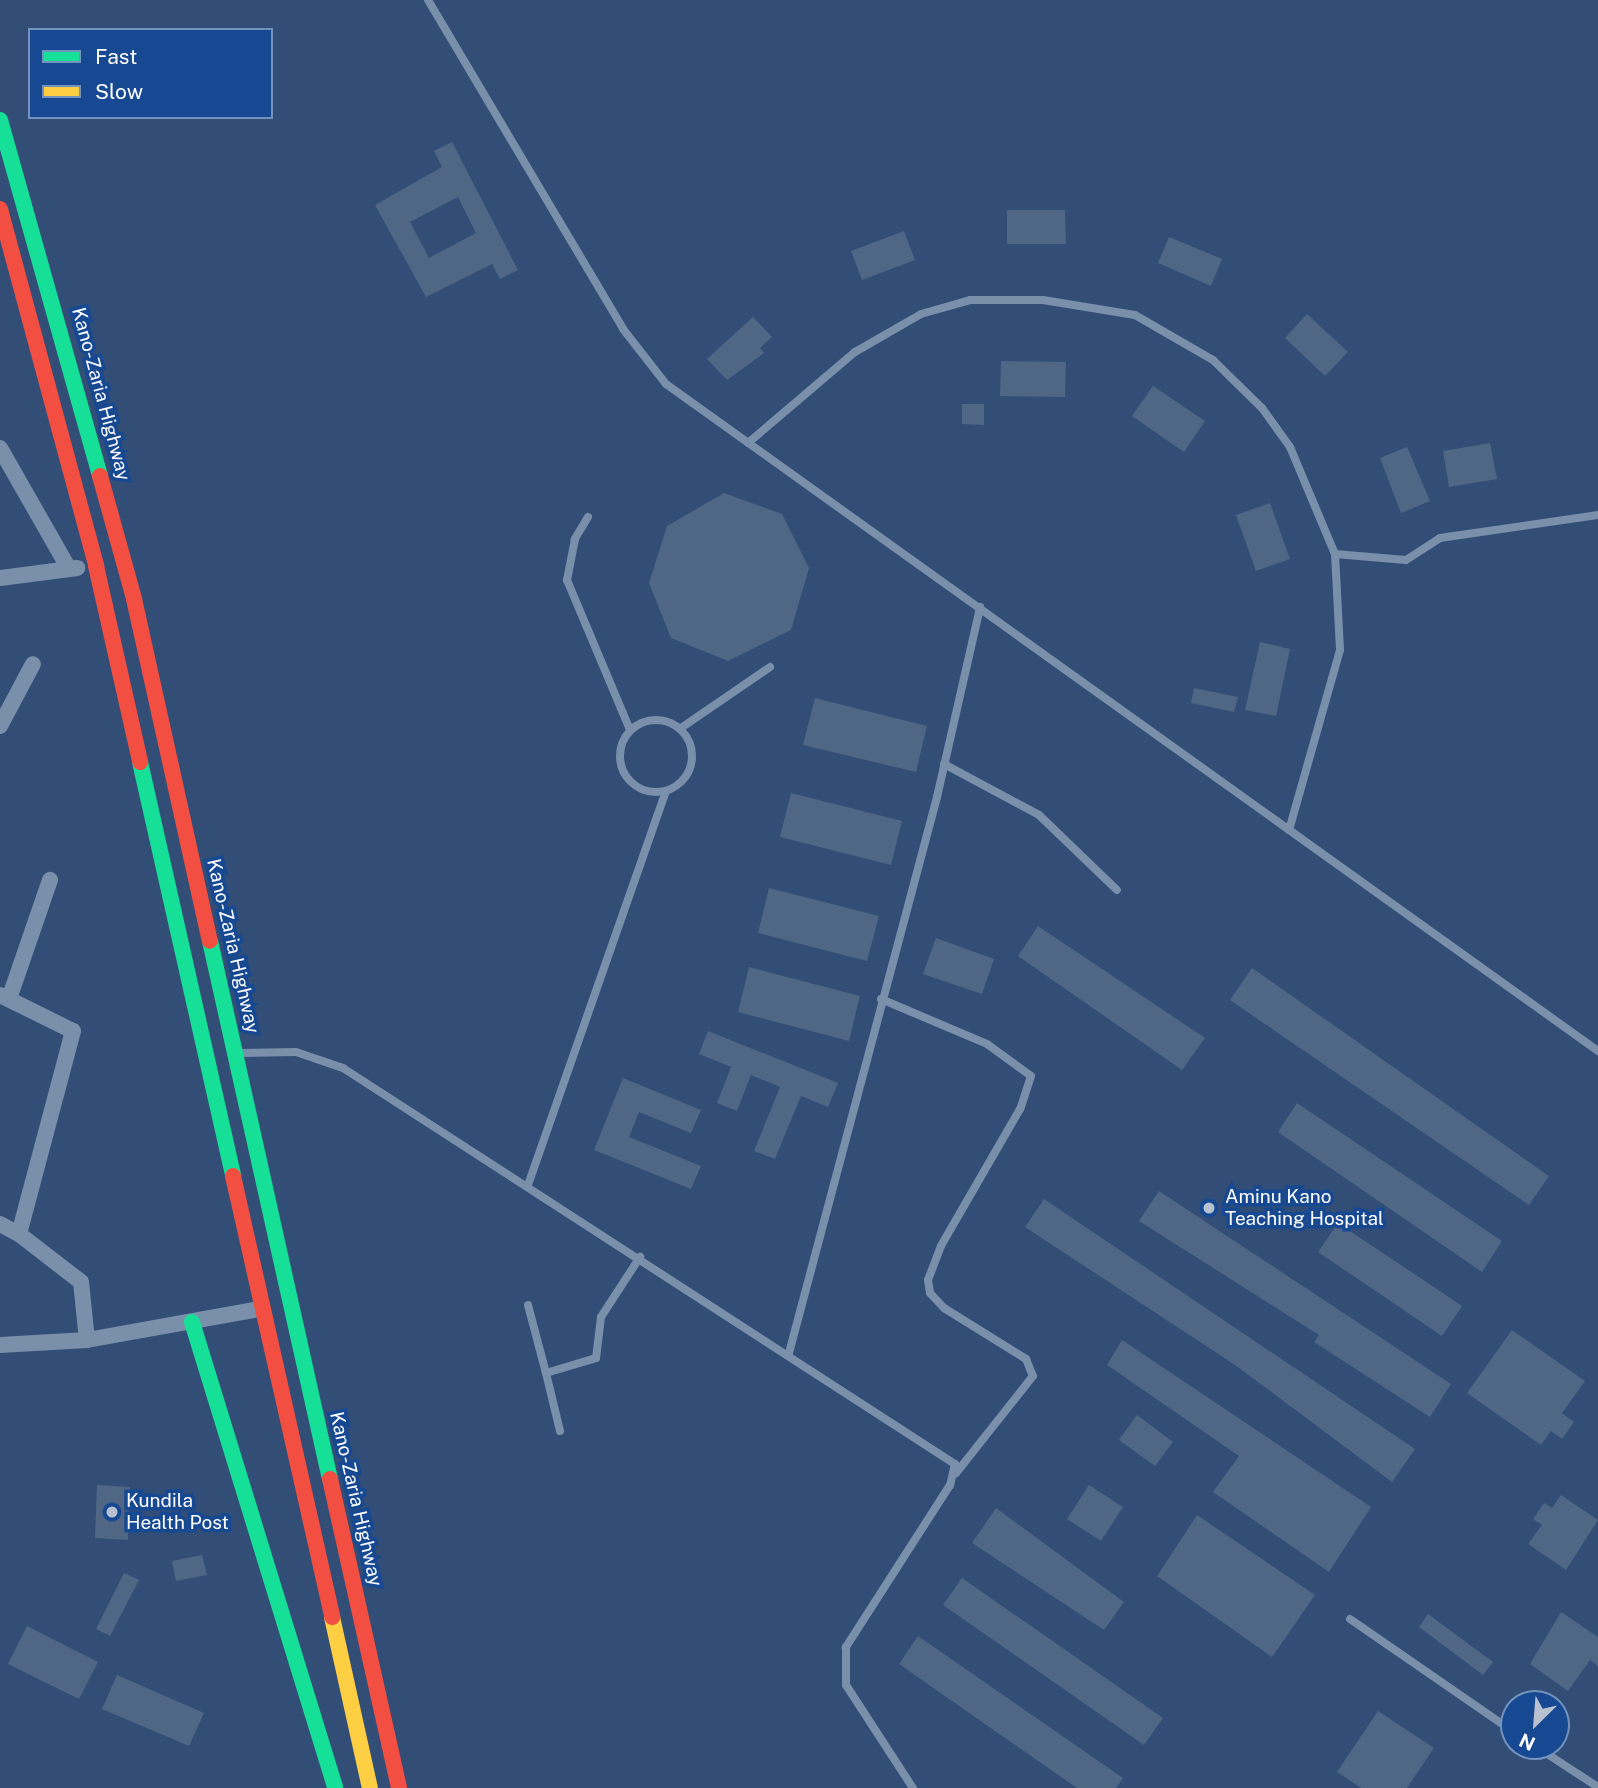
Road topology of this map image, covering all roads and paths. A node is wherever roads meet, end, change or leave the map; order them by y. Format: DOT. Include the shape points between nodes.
graph roads {
  1 [pos="428,0"];
  2 [pos="0,120"];
  3 [pos="0,209"];
  4 [pos="748,443"];
  5 [pos="0,448"];
  6 [pos="1598,515"];
  7 [pos="588,517"];
  8 [pos="1335,554"];
  9 [pos="96,566"];
  10 [pos="69,569"];
  11 [pos="0,578"];
  12 [pos="980,607"];
  13 [pos="33,664"];
  14 [pos="770,667"];
  15 [pos="0,726"];
  16 [pos="681,728"];
  17 [pos="630,730"];
  18 [pos="944,764"];
  19 [pos="666,791"];
  20 [pos="1289,830"];
  21 [pos="50,880"];
  22 [pos="1117,890"];
  23 [pos="5,997"];
  24 [pos="881,999"];
  25 [pos="1598,1051"];
  26 [pos="235,1053"];
  27 [pos="527,1185"];
  28 [pos="0,1224"];
  29 [pos="19,1234"];
  30 [pos="640,1257"];
  31 [pos="528,1305"];
  32 [pos="260,1309"];
  33 [pos="192,1322"];
  34 [pos="87,1340"];
  35 [pos="0,1345"];
  36 [pos="789,1353"];
  37 [pos="546,1373"];
  38 [pos="560,1431"];
  39 [pos="956,1472"];
  40 [pos="1350,1619"];
  41 [pos="1500,1722"];
  42 [pos="1557,1760"];
  43 [pos="1598,1787"];
  44 [pos="335,1788"];
  45 [pos="370,1788"];
  46 [pos="399,1788"];
  47 [pos="913,1788"];
  1 -- 4 [label="lane" via="650,368"];
  2 -- 26 [label="main road, Kano-Zaria Highway" via="134,599"];
  3 -- 9 [label="main road"];
  4 -- 8 [label="lane" via="855,352 921,314 970,300 1090,305 1135,315 1187,342 1262,408 1296,458"];
  4 -- 12 [label="lane"];
  5 -- 10 [label="street"];
  6 -- 8 [label="lane" via="1440,538 1406,560"];
  7 -- 17 [label="lane" via="571,551 567,580"];
  8 -- 20 [label="lane" via="1340,650"];
  9 -- 10 [label="street"];
  9 -- 32 [label="main road"];
  10 -- 11 [label="street"];
  12 -- 18 [label="lane"];
  12 -- 20 [label="lane"];
  13 -- 15 [label="street"];
  14 -- 16 [label="lane"];
  16 -- 17 [label="lane" via="647,720"];
  16 -- 19 [label="lane" via="692,746 692,765 682,782"];
  17 -- 19 [label="lane" via="621,746 626,773 647,791"];
  18 -- 22 [label="lane" via="1039,815"];
  18 -- 24 [label="lane"];
  19 -- 27 [label="lane"];
  20 -- 25 [label="lane"];
  21 -- 23 [label="street"];
  23 -- 29 [label="street" via="65,1023 74,1040"];
  24 -- 36 [label="lane"];
  24 -- 39 [label="lane" via="987,1044 1031,1076 1020,1110 928,1280 930,1293 944,1308 1026,1360 1033,1376"];
  26 -- 27 [label="lane" via="296,1052 323,1059"];
  26 -- 46 [label="main road, Kano-Zaria Highway"];
  27 -- 30 [label="lane"];
  28 -- 29 [label="street"];
  29 -- 34 [label="street" via="80,1282"];
  30 -- 36 [label="lane"];
  30 -- 37 [label="lane" via="601,1317 596,1358"];
  31 -- 37 [label="lane"];
  32 -- 33 [label="street"];
  32 -- 45 [label="main road"];
  33 -- 34 [label="street"];
  33 -- 44 [label="main road" via="233,1439"];
  34 -- 35 [label="street"];
  36 -- 39 [label="lane" via="944,1454"];
  37 -- 38 [label="lane"];
  39 -- 47 [label="lane" via="846,1647 846,1685"];
  40 -- 41 [label="lane"];
  42 -- 43 [label="lane"];
}
